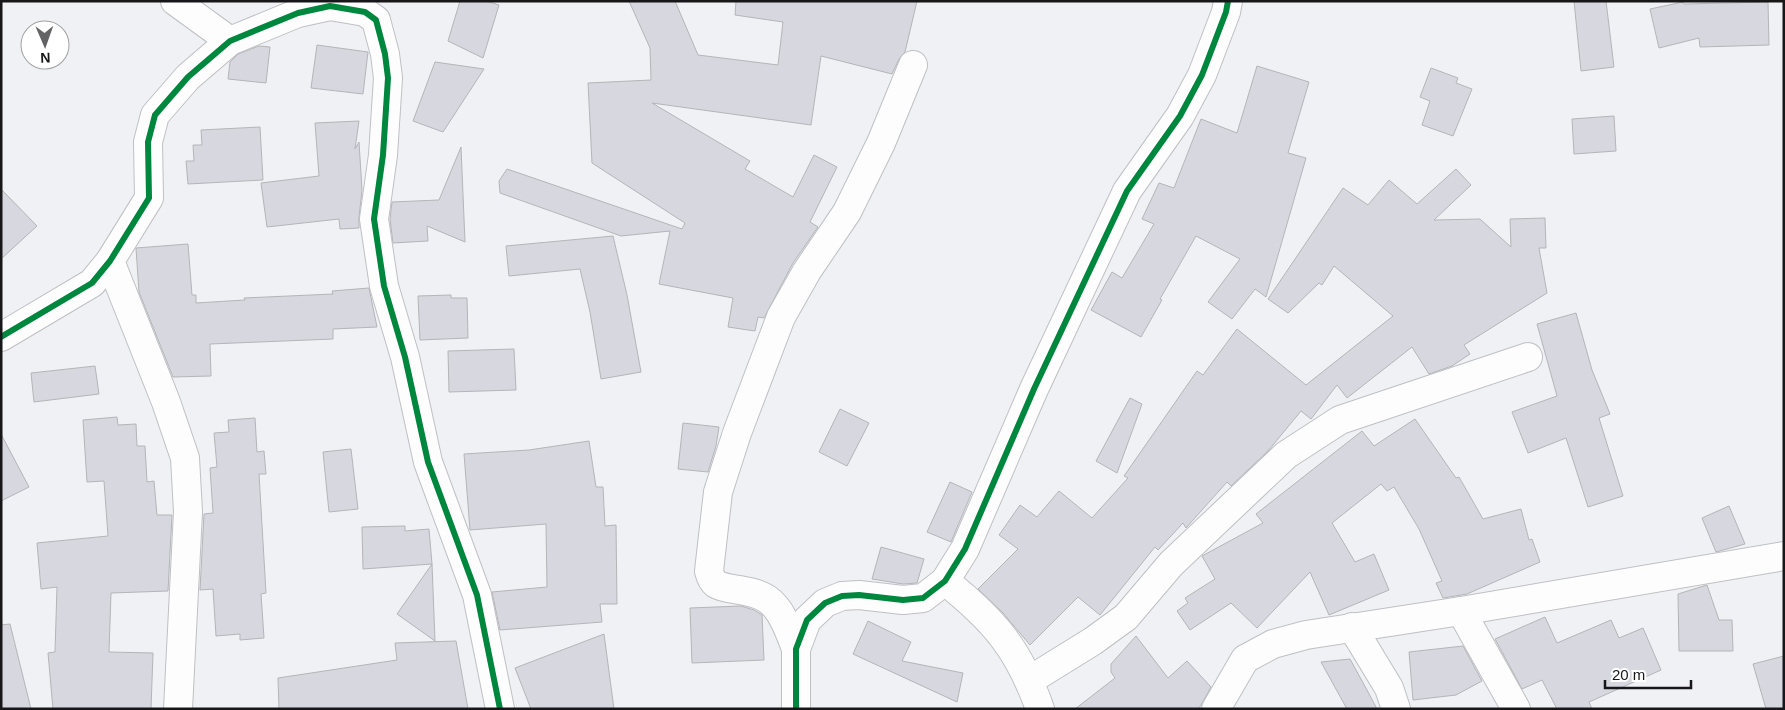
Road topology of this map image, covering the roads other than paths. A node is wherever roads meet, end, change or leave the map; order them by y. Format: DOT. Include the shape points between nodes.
graph roads {
  1 [pos="174,1"];
  2 [pos="1228,1"];
  3 [pos="230,40"];
  4 [pos="913,65"];
  5 [pos="110,261"];
  6 [pos="1,337"];
  7 [pos="1528,358"];
  8 [pos="1784,556"];
  9 [pos="945,581"];
  10 [pos="1460,611"];
  11 [pos="1352,627"];
  12 [pos="796,649"];
  13 [pos="1030,680"];
  14 [pos="178,709"];
  15 [pos="500,709"];
  16 [pos="796,709"];
  17 [pos="1040,709"];
  18 [pos="1216,709"];
  19 [pos="1396,709"];
  20 [pos="1516,709"];
  1 -- 3 [label="street"];
  2 -- 9 [label="street" via="1202,75 1180,116 1127,191 1038,380 965,549"];
  3 -- 5 [label="street" via="188,77 155,115 148,142 148,198"];
  3 -- 15 [label="street" via="298,13 330,6 365,12 376,20 388,78 383,155 374,218 384,286 405,357 428,462 477,595"];
  4 -- 12 [label="street" via="881,143 847,212 781,317 718,492 709,570 712,580 716,584 752,591 769,600 789,629"];
  5 -- 6 [label="street" via="92,283"];
  5 -- 14 [label="street" via="185,458 188,512"];
  7 -- 13 [label="street" via="1340,420 1286,455 1171,564 1126,617"];
  8 -- 10 [label="street"];
  9 -- 12 [label="street" via="923,598 915,600 842,596 825,602 807,620"];
  9 -- 13 [label="street" via="988,618 1010,645"];
  10 -- 11 [label="street"];
  10 -- 20 [label="street"];
  11 -- 18 [label="street" via="1306,635 1259,650 1245,658"];
  11 -- 19 [label="street" via="1389,688"];
  12 -- 16 [label="street"];
  13 -- 17 [label="street"];
}
